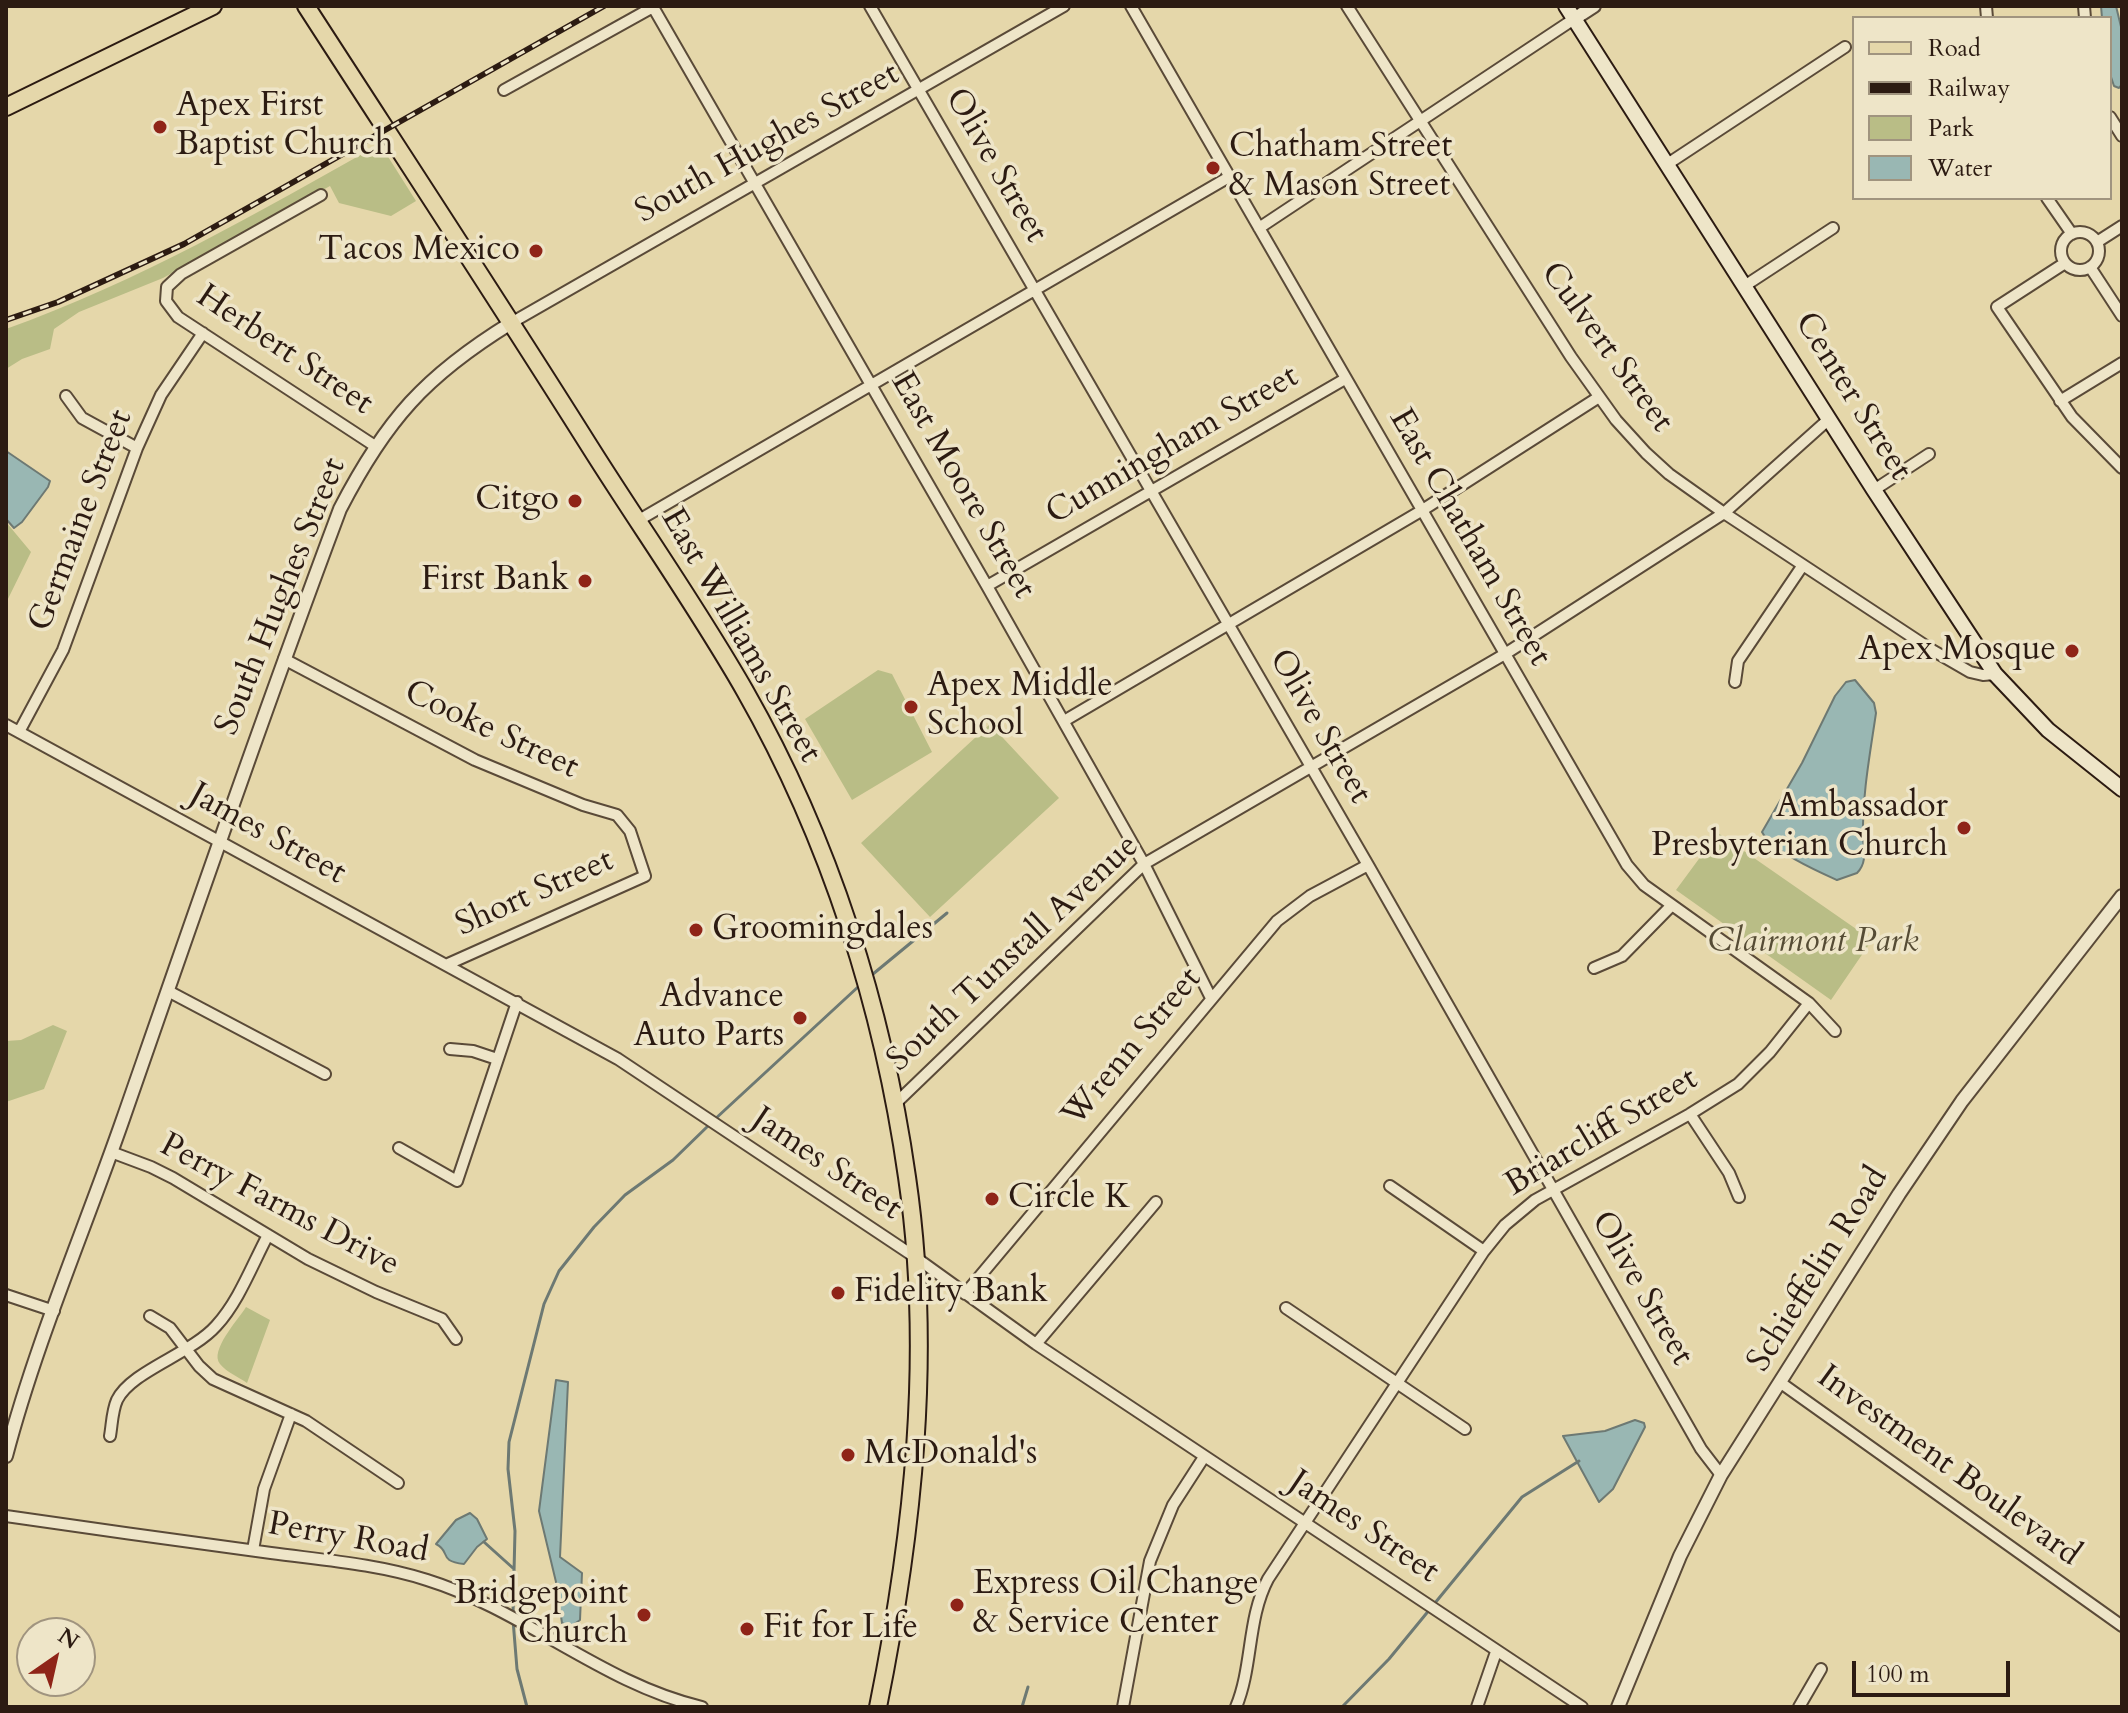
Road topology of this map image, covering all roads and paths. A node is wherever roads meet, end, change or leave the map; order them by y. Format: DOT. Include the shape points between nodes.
graph roads {
  1 [pos="213,6"];
  2 [pos="306,6"];
  3 [pos="870,6"];
  4 [pos="1064,6"];
  5 [pos="1131,6"];
  6 [pos="1347,6"];
  7 [pos="1594,6"];
  8 [pos="654,7"];
  9 [pos="1570,12"];
  10 [pos="1845,47"];
  11 [pos="504,90"];
  12 [pos="919,90"];
  13 [pos="6,107"];
  14 [pos="1420,121"];
  15 [pos="1666,165"];
  16 [pos="1229,177"];
  17 [pos="754,183"];
  18 [pos="321,195"];
  19 [pos="2048,200"];
  20 [pos="2122,226"];
  21 [pos="1259,228"];
  22 [pos="1833,228"];
  23 [pos="2072,234"];
  24 [pos="2097,242"];
  25 [pos="2065,263"];
  26 [pos="2090,267"];
  27 [pos="1746,285"];
  28 [pos="1034,289"];
  29 [pos="2122,316"];
  30 [pos="511,323"];
  31 [pos="203,333"];
  32 [pos="2122,363"];
  33 [pos="1345,379"];
  34 [pos="871,384"];
  35 [pos="66,396"];
  36 [pos="1599,397"];
  37 [pos="2060,401"];
  38 [pos="1829,419"];
  39 [pos="375,446"];
  40 [pos="137,448"];
  41 [pos="1929,454"];
  42 [pos="2122,468"];
  43 [pos="1874,490"];
  44 [pos="1149,491"];
  45 [pos="1421,511"];
  46 [pos="1724,513"];
  47 [pos="639,520"];
  48 [pos="1803,565"];
  49 [pos="987,586"];
  50 [pos="1229,626"];
  51 [pos="1505,654"];
  52 [pos="284,659"];
  53 [pos="1995,674"];
  54 [pos="1735,682"];
  55 [pos="1064,721"];
  56 [pos="6,725"];
  57 [pos="19,732"];
  58 [pos="1310,768"];
  59 [pos="2122,789"];
  60 [pos="219,840"];
  61 [pos="1144,864"];
  62 [pos="1368,865"];
  63 [pos="645,876"];
  64 [pos="2122,896"];
  65 [pos="1672,905"];
  66 [pos="448,964"];
  67 [pos="1594,968"];
  68 [pos="168,991"];
  69 [pos="1211,998"];
  70 [pos="517,1002"];
  71 [pos="1809,1003"];
  72 [pos="1835,1031"];
  73 [pos="450,1049"];
  74 [pos="497,1059"];
  75 [pos="325,1074"];
  76 [pos="895,1104"];
  77 [pos="1690,1114"];
  78 [pos="399,1148"];
  79 [pos="111,1152"];
  80 [pos="1390,1186"];
  81 [pos="1552,1190"];
  82 [pos="1739,1197"];
  83 [pos="1156,1202"];
  84 [pos="268,1235"];
  85 [pos="1484,1251"];
  86 [pos="915,1257"];
  87 [pos="965,1294"];
  88 [pos="6,1295"];
  89 [pos="1286,1308"];
  90 [pos="54,1311"];
  91 [pos="150,1316"];
  92 [pos="456,1339"];
  93 [pos="1036,1344"];
  94 [pos="188,1350"];
  95 [pos="1397,1383"];
  96 [pos="1781,1383"];
  97 [pos="291,1414"];
  98 [pos="1465,1429"];
  99 [pos="110,1436"];
  100 [pos="6,1456"];
  101 [pos="1204,1457"];
  102 [pos="1721,1475"];
  103 [pos="398,1483"];
  104 [pos="6,1516"];
  105 [pos="1303,1522"];
  106 [pos="253,1550"];
  107 [pos="2122,1626"];
  108 [pos="1496,1652"];
  109 [pos="1821,1669"];
  110 [pos="702,1707"];
  111 [pos="878,1707"];
  112 [pos="1123,1707"];
  113 [pos="1236,1707"];
  114 [pos="1477,1707"];
  115 [pos="1582,1707"];
  116 [pos="1618,1707"];
  117 [pos="1799,1707"];
  1 -- 13 [label="main road"];
  2 -- 30 [label="main road, East Williams Street"];
  3 -- 12 [label="street, Olive Street"];
  4 -- 12 [label="street, South Hughes Street"];
  5 -- 16 [label="street, East Chatham Street"];
  6 -- 14 [label="street, Culvert Street"];
  7 -- 9 [label="street"];
  8 -- 11 [label="street"];
  8 -- 17 [label="street, East Moore Street"];
  9 -- 14 [label="street"];
  9 -- 15 [label="main road, Center Street"];
  10 -- 15 [label="street"];
  12 -- 17 [label="street, South Hughes Street"];
  12 -- 28 [label="street, Olive Street"];
  14 -- 21 [label="street"];
  14 -- 36 [label="street, Culvert Street"];
  15 -- 27 [label="main road, Center Street"];
  16 -- 21 [label="street, East Chatham Street"];
  16 -- 28 [label="street"];
  17 -- 30 [label="street, South Hughes Street"];
  17 -- 34 [label="street, East Moore Street"];
  18 -- 31 [label="street, Herbert Street" via="173,280 166,294 170,309"];
  19 -- 23 [label="street"];
  20 -- 24 [label="street"];
  21 -- 33 [label="street, East Chatham Street"];
  22 -- 27 [label="street"];
  23 -- 24 [label="street" via="2083,232"];
  23 -- 25 [label="street" via="2062,246"];
  24 -- 26 [label="street" via="2098,259"];
  25 -- 26 [label="street" via="2080,270"];
  25 -- 37 [label="street" via="1997,307"];
  26 -- 29 [label="street"];
  27 -- 38 [label="main road, Center Street"];
  28 -- 34 [label="street"];
  28 -- 44 [label="street, Olive Street"];
  30 -- 39 [label="street, South Hughes Street" via="425,386"];
  30 -- 47 [label="main road, East Williams Street"];
  31 -- 39 [label="street, Herbert Street"];
  31 -- 40 [label="street, Germaine Street" via="161,395"];
  32 -- 37 [label="street"];
  33 -- 44 [label="street, Cunningham Street"];
  33 -- 45 [label="street, East Chatham Street"];
  34 -- 47 [label="street"];
  34 -- 49 [label="street, East Moore Street"];
  35 -- 40 [label="street" via="82,418"];
  36 -- 45 [label="street"];
  36 -- 46 [label="street, Culvert Street" via="1656,463"];
  37 -- 42 [label="street"];
  38 -- 43 [label="main road, Center Street"];
  38 -- 46 [label="street, South Tunstall Avenue"];
  39 -- 52 [label="street, South Hughes Street" via="340,509"];
  40 -- 57 [label="street, Germaine Street" via="63,650"];
  41 -- 43 [label="street"];
  43 -- 53 [label="main road, Center Street"];
  44 -- 49 [label="street, Cunningham Street"];
  44 -- 50 [label="street, Olive Street"];
  45 -- 50 [label="street"];
  45 -- 51 [label="street, East Chatham Street"];
  46 -- 48 [label="street, Culvert Street"];
  46 -- 51 [label="street, South Tunstall Avenue"];
  47 -- 76 [label="main road, East Williams Street" via="738,679 799,800 856,951"];
  48 -- 53 [label="street, Culvert Street" via="1952,662 1970,672"];
  48 -- 54 [label="street" via="1738,661"];
  49 -- 55 [label="street, East Moore Street"];
  50 -- 55 [label="street"];
  50 -- 58 [label="street, Olive Street"];
  51 -- 58 [label="street, South Tunstall Avenue"];
  51 -- 65 [label="street, East Chatham Street" via="1627,865"];
  52 -- 60 [label="street, South Hughes Street"];
  52 -- 63 [label="street, Cooke Street" via="475,760 617,815 630,831"];
  53 -- 59 [label="main road, Center Street" via="2048,730"];
  55 -- 61 [label="street, East Moore Street"];
  56 -- 57 [label="street, James Street"];
  57 -- 60 [label="street, James Street"];
  58 -- 61 [label="street, South Tunstall Avenue"];
  58 -- 62 [label="street, Olive Street"];
  60 -- 66 [label="street, James Street"];
  60 -- 68 [label="street, South Hughes Street"];
  61 -- 69 [label="street, East Moore Street"];
  61 -- 76 [label="street, South Tunstall Avenue"];
  62 -- 69 [label="street, Wrenn Street" via="1293,907"];
  62 -- 81 [label="street, Olive Street"];
  63 -- 66 [label="street, Short Street"];
  64 -- 96 [label="street, Schieffelin Road" via="1962,1101"];
  65 -- 67 [label="street" via="1622,956"];
  65 -- 71 [label="street, East Chatham Street"];
  66 -- 70 [label="street, James Street"];
  68 -- 75 [label="street"];
  68 -- 79 [label="street, South Hughes Street"];
  69 -- 87 [label="street, Wrenn Street"];
  70 -- 74 [label="street"];
  70 -- 86 [label="street, James Street" via="618,1059"];
  71 -- 72 [label="street, East Chatham Street"];
  71 -- 77 [label="street, Briarcliff Street" via="1748,1075"];
  73 -- 74 [label="street"];
  74 -- 78 [label="street" via="457,1181"];
  76 -- 86 [label="main road, East Williams Street"];
  77 -- 81 [label="street, Briarcliff Street"];
  77 -- 82 [label="street"];
  79 -- 84 [label="street, Perry Farms Drive" via="173,1178"];
  79 -- 90 [label="street, South Hughes Street"];
  80 -- 85 [label="street"];
  81 -- 85 [label="street, Briarcliff Street" via="1505,1225"];
  81 -- 102 [label="street, Olive Street"];
  83 -- 93 [label="street"];
  84 -- 92 [label="street, Perry Farms Drive" via="332,1271 442,1319"];
  84 -- 94 [label="street" via="226,1314"];
  85 -- 95 [label="street, Briarcliff Street"];
  86 -- 87 [label="street, James Street"];
  86 -- 111 [label="main road, East Williams Street" via="915,1455"];
  87 -- 93 [label="street, James Street"];
  88 -- 90 [label="street"];
  89 -- 95 [label="street"];
  90 -- 100 [label="street, South Hughes Street"];
  91 -- 94 [label="street" via="170,1328"];
  93 -- 101 [label="street, James Street"];
  94 -- 97 [label="street" via="213,1379"];
  94 -- 99 [label="street" via="125,1389"];
  95 -- 98 [label="street"];
  95 -- 105 [label="street, Briarcliff Street"];
  96 -- 102 [label="street, Schieffelin Road"];
  96 -- 107 [label="street, Investment Boulevard"];
  97 -- 103 [label="street"];
  97 -- 106 [label="street" via="264,1489"];
  101 -- 105 [label="street, James Street"];
  101 -- 112 [label="street" via="1173,1505 1150,1561"];
  102 -- 116 [label="street, Schieffelin Road" via="1680,1556"];
  104 -- 106 [label="street, Perry Road"];
  105 -- 108 [label="street, James Street"];
  105 -- 113 [label="street, Briarcliff Street" via="1259,1595"];
  106 -- 110 [label="street, Perry Road" via="410,1575 446,1586 636,1684"];
  108 -- 114 [label="street"];
  108 -- 115 [label="street, James Street"];
  109 -- 117 [label="street"];
}
